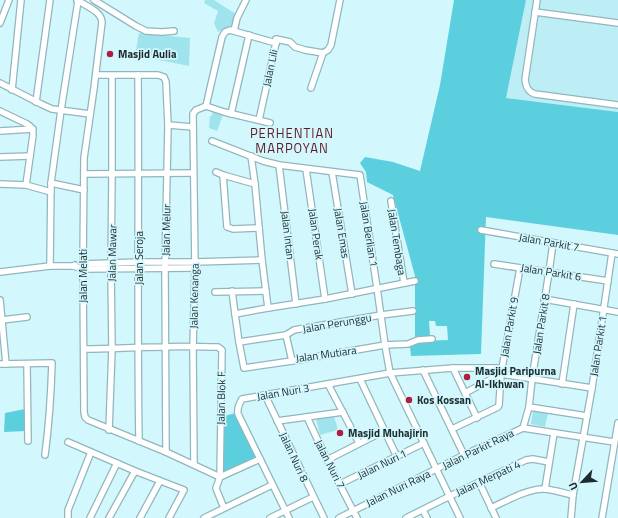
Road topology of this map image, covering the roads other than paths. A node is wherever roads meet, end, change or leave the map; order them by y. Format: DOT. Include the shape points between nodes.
graph roads {
  1 [pos="9,0"];
  2 [pos="21,0"];
  3 [pos="50,0"];
  4 [pos="78,0"];
  5 [pos="94,0"];
  6 [pos="246,0"];
  7 [pos="340,0"];
  8 [pos="537,0"];
  9 [pos="535,12"];
  10 [pos="0,22"];
  11 [pos="618,22"];
  12 [pos="174,31"];
  13 [pos="234,31"];
  14 [pos="249,36"];
  15 [pos="276,43"];
  16 [pos="323,53"];
  17 [pos="96,75"];
  18 [pos="138,75"];
  19 [pos="112,76"];
  20 [pos="0,83"];
  21 [pos="311,88"];
  22 [pos="12,90"];
  23 [pos="36,102"];
  24 [pos="618,105"];
  25 [pos="206,106"];
  26 [pos="61,110"];
  27 [pos="0,111"];
  28 [pos="90,114"];
  29 [pos="231,114"];
  30 [pos="259,120"];
  31 [pos="270,123"];
  32 [pos="168,125"];
  33 [pos="193,127"];
  34 [pos="32,129"];
  35 [pos="0,131"];
  36 [pos="212,141"];
  37 [pos="30,156"];
  38 [pos="251,156"];
  39 [pos="0,157"];
  40 [pos="279,165"];
  41 [pos="306,169"];
  42 [pos="216,172"];
  43 [pos="332,172"];
  44 [pos="167,173"];
  45 [pos="193,173"];
  46 [pos="84,174"];
  47 [pos="112,174"];
  48 [pos="139,174"];
  49 [pos="223,175"];
  50 [pos="51,183"];
  51 [pos="0,184"];
  52 [pos="255,184"];
  53 [pos="26,185"];
  54 [pos="84,190"];
  55 [pos="50,192"];
  56 [pos="391,201"];
  57 [pos="259,228"];
  58 [pos="481,230"];
  59 [pos="553,243"];
  60 [pos="612,253"];
  61 [pos="618,254"];
  62 [pos="262,260"];
  63 [pos="138,262"];
  64 [pos="166,262"];
  65 [pos="494,264"];
  66 [pos="83,265"];
  67 [pos="195,265"];
  68 [pos="50,266"];
  69 [pos="111,266"];
  70 [pos="139,268"];
  71 [pos="520,268"];
  72 [pos="165,269"];
  73 [pos="0,272"];
  74 [pos="549,272"];
  75 [pos="415,281"];
  76 [pos="608,281"];
  77 [pos="404,283"];
  78 [pos="377,288"];
  79 [pos="232,291"];
  80 [pos="266,291"];
  81 [pos="215,292"];
  82 [pos="352,294"];
  83 [pos="325,299"];
  84 [pos="544,299"];
  85 [pos="0,300"];
  86 [pos="296,304"];
  87 [pos="574,304"];
  88 [pos="268,308"];
  89 [pos="604,309"];
  90 [pos="413,311"];
  91 [pos="618,312"];
  92 [pos="235,314"];
  93 [pos="381,315"];
  94 [pos="27,317"];
  95 [pos="2,320"];
  96 [pos="286,335"];
  97 [pos="432,339"];
  98 [pos="239,342"];
  99 [pos="385,345"];
  100 [pos="166,347"];
  101 [pos="138,348"];
  102 [pos="193,348"];
  103 [pos="84,349"];
  104 [pos="112,349"];
  105 [pos="292,361"];
  106 [pos="3,364"];
  107 [pos="27,364"];
  108 [pos="452,368"];
  109 [pos="423,370"];
  110 [pos="502,371"];
  111 [pos="390,373"];
  112 [pos="360,378"];
  113 [pos="532,380"];
  114 [pos="328,384"];
  115 [pos="562,384"];
  116 [pos="592,388"];
  117 [pos="465,393"];
  118 [pos="265,395"];
  119 [pos="528,407"];
  120 [pos="343,412"];
  121 [pos="587,416"];
  122 [pos="307,417"];
  123 [pos="477,418"];
  124 [pos="277,421"];
  125 [pos="618,426"];
  126 [pos="523,428"];
  127 [pos="109,430"];
  128 [pos="452,430"];
  129 [pos="384,431"];
  130 [pos="554,433"];
  131 [pos="583,438"];
  132 [pos="28,440"];
  133 [pos="139,441"];
  134 [pos="68,442"];
  135 [pos="614,442"];
  136 [pos="359,443"];
  137 [pos="424,443"];
  138 [pos="91,452"];
  139 [pos="166,452"];
  140 [pos="45,455"];
  141 [pos="464,455"];
  142 [pos="396,457"];
  143 [pos="260,459"];
  144 [pos="327,460"];
  145 [pos="549,462"];
  146 [pos="117,463"];
  147 [pos="194,464"];
  148 [pos="437,470"];
  149 [pos="134,471"];
  150 [pos="220,477"];
  151 [pos="160,481"];
  152 [pos="479,482"];
  153 [pos="340,484"];
  154 [pos="272,485"];
  155 [pos="545,489"];
  156 [pos="573,495"];
  157 [pos="450,496"];
  158 [pos="313,497"];
  159 [pos="224,508"];
  160 [pos="491,508"];
  161 [pos="353,510"];
  162 [pos="423,510"];
  163 [pos="285,511"];
  164 [pos="68,518"];
  165 [pos="90,518"];
  166 [pos="109,518"];
  167 [pos="140,518"];
  168 [pos="169,518"];
  169 [pos="204,518"];
  170 [pos="270,518"];
  171 [pos="288,518"];
  172 [pos="324,518"];
  173 [pos="339,518"];
  174 [pos="357,518"];
  175 [pos="406,518"];
  176 [pos="427,518"];
  177 [pos="460,518"];
  178 [pos="496,518"];
  179 [pos="571,518"];
  180 [pos="602,518"];
  1 -- 10 [label="street"];
  2 -- 22 [label="street"];
  3 -- 23 [label="street"];
  4 -- 17 [label="street, Jalan Melati" via="102,17"];
  4 -- 26 [label="street"];
  5 -- 12 [label="street" via="146,31"];
  6 -- 13 [label="street"];
  7 -- 16 [label="street" via="331,45"];
  8 -- 9 [label="street"];
  9 -- 11 [label="street"];
  9 -- 24 [label="street" via="525,80 531,93"];
  13 -- 14 [label="street, Jalan Lili"];
  13 -- 25 [label="street" via="225,32 222,37"];
  14 -- 15 [label="street, Jalan Lili"];
  14 -- 29 [label="street"];
  15 -- 16 [label="street" via="276,39 290,42 295,47 305,50"];
  15 -- 30 [label="street, Jalan Lili"];
  16 -- 21 [label="street"];
  17 -- 19 [label="street, Jalan Melur"];
  17 -- 28 [label="street, Jalan Melati"];
  18 -- 19 [label="street, Jalan Melur"];
  18 -- 32 [label="street, Jalan Melur" via="164,77"];
  18 -- 48 [label="street, Jalan Seroja"];
  19 -- 47 [label="street, Jalan Mawar"];
  20 -- 22 [label="street"];
  22 -- 23 [label="street"];
  23 -- 26 [label="street"];
  25 -- 29 [label="street"];
  25 -- 33 [label="street, Jalan Kenanga" via="193,114"];
  26 -- 28 [label="street"];
  26 -- 50 [label="street"];
  27 -- 34 [label="street" via="31,126"];
  28 -- 46 [label="street, Jalan Melati"];
  29 -- 30 [label="street"];
  30 -- 31 [label="street"];
  32 -- 33 [label="street"];
  32 -- 44 [label="street, Jalan Melur"];
  33 -- 45 [label="street, Jalan Kenanga"];
  34 -- 35 [label="street"];
  34 -- 37 [label="street"];
  36 -- 38 [label="street, Jalan Berlian 1"];
  37 -- 39 [label="street"];
  37 -- 53 [label="street"];
  38 -- 40 [label="street, Jalan Berlian 1"];
  38 -- 52 [label="street"];
  40 -- 41 [label="street, Jalan Berlian 1"];
  40 -- 86 [label="street, Jalan Intan"];
  41 -- 43 [label="street, Jalan Berlian 1"];
  41 -- 83 [label="street, Jalan Perak"];
  42 -- 49 [label="street"];
  43 -- 78 [label="street, Jalan Berlian 1" via="360,175"];
  43 -- 82 [label="street, Jalan Emas"];
  44 -- 45 [label="street"];
  44 -- 48 [label="street"];
  44 -- 64 [label="street, Jalan Melur"];
  45 -- 67 [label="street, Jalan Kenanga"];
  46 -- 47 [label="street"];
  46 -- 54 [label="street, Jalan Melati"];
  47 -- 48 [label="street"];
  47 -- 69 [label="street, Jalan Mawar"];
  48 -- 63 [label="street, Jalan Seroja"];
  49 -- 52 [label="street"];
  49 -- 57 [label="street" via="227,227"];
  50 -- 54 [label="street"];
  50 -- 55 [label="street"];
  51 -- 53 [label="street"];
  52 -- 57 [label="street"];
  53 -- 55 [label="street"];
  54 -- 66 [label="street, Jalan Melati"];
  55 -- 68 [label="street"];
  56 -- 77 [label="street, Jalan Tembaga"];
  57 -- 62 [label="street"];
  58 -- 59 [label="street, Jalan Parkit 7"];
  59 -- 60 [label="street, Jalan Parkit 7"];
  59 -- 74 [label="street, Jalan Parkit 8"];
  60 -- 61 [label="street, Jalan Parkit 7"];
  60 -- 76 [label="street, Jalan Parkit 1"];
  62 -- 67 [label="street"];
  62 -- 80 [label="street"];
  63 -- 64 [label="street"];
  63 -- 69 [label="street"];
  63 -- 70 [label="street, Jalan Seroja"];
  64 -- 67 [label="street"];
  64 -- 72 [label="street, Jalan Melur"];
  65 -- 71 [label="street, Jalan Parkit 6"];
  66 -- 68 [label="street"];
  66 -- 69 [label="street"];
  66 -- 103 [label="street, Jalan Melati"];
  67 -- 72 [label="street"];
  67 -- 102 [label="street, Jalan Kenanga"];
  68 -- 73 [label="street"];
  69 -- 70 [label="street"];
  69 -- 104 [label="street, Jalan Mawar"];
  70 -- 72 [label="street"];
  70 -- 101 [label="street, Jalan Seroja"];
  71 -- 74 [label="street, Jalan Parkit 6"];
  71 -- 110 [label="street, Jalan Parkit 9"];
  72 -- 100 [label="street, Jalan Melur"];
  74 -- 76 [label="street, Jalan Parkit 6"];
  74 -- 84 [label="street, Jalan Parkit 8"];
  75 -- 77 [label="street, Jalan Tembaga"];
  76 -- 89 [label="street, Jalan Parkit 1"];
  77 -- 78 [label="street, Jalan Tembaga"];
  78 -- 82 [label="street, Jalan Tembaga"];
  78 -- 93 [label="street, Jalan Berlian 1"];
  79 -- 80 [label="street"];
  79 -- 81 [label="street"];
  79 -- 92 [label="street"];
  80 -- 88 [label="street"];
  82 -- 83 [label="street, Jalan Tembaga"];
  83 -- 86 [label="street, Jalan Tembaga"];
  84 -- 87 [label="street"];
  84 -- 113 [label="street, Jalan Parkit 8"];
  85 -- 95 [label="street"];
  86 -- 88 [label="street, Jalan Tembaga"];
  87 -- 89 [label="street"];
  87 -- 115 [label="street"];
  88 -- 92 [label="street, Jalan Tembaga"];
  89 -- 91 [label="street"];
  89 -- 116 [label="street, Jalan Parkit 1"];
  90 -- 93 [label="street, Jalan Perunggu"];
  92 -- 98 [label="street"];
  93 -- 96 [label="street, Jalan Perunggu" via="294,330"];
  93 -- 99 [label="street, Jalan Berlian 1"];
  94 -- 95 [label="street"];
  95 -- 106 [label="street"];
  96 -- 98 [label="street, Jalan Perunggu"];
  96 -- 105 [label="street, Jalan Mutiara"];
  97 -- 99 [label="street, Jalan Mutiara"];
  98 -- 105 [label="street" via="244,368"];
  99 -- 105 [label="street, Jalan Mutiara"];
  99 -- 111 [label="street, Jalan Berlian 1"];
  100 -- 101 [label="street"];
  100 -- 102 [label="street"];
  100 -- 139 [label="street, Jalan Melur"];
  101 -- 104 [label="street"];
  101 -- 133 [label="street, Jalan Seroja"];
  102 -- 147 [label="street, Jalan Kenanga"];
  102 -- 150 [label="street, Jalan Blok F" via="218,347 222,350"];
  103 -- 104 [label="street"];
  103 -- 127 [label="street, Jalan Melati" via="85,417"];
  104 -- 127 [label="street, Jalan Mawar"];
  106 -- 107 [label="street"];
  107 -- 132 [label="street"];
  107 -- 140 [label="street" via="52,363"];
  108 -- 109 [label="street, Jalan Nuri 3"];
  108 -- 110 [label="street, Jalan Nuri 3"];
  108 -- 117 [label="street"];
  109 -- 111 [label="street, Jalan Nuri 3"];
  109 -- 128 [label="street"];
  110 -- 113 [label="street, Jalan Nuri 3"];
  110 -- 117 [label="street"];
  110 -- 123 [label="street, Jalan Parkit 9" via="498,406"];
  111 -- 112 [label="street, Jalan Nuri 3"];
  111 -- 137 [label="street, Jalan Berlian 1"];
  112 -- 114 [label="street, Jalan Nuri 3"];
  112 -- 129 [label="street"];
  113 -- 115 [label="street, Jalan Nuri 3"];
  113 -- 119 [label="street, Jalan Parkit 8"];
  114 -- 118 [label="street, Jalan Nuri 3"];
  114 -- 120 [label="street"];
  115 -- 116 [label="street, Jalan Nuri 3"];
  116 -- 121 [label="street, Jalan Parkit 1"];
  117 -- 123 [label="street"];
  118 -- 124 [label="street, Jalan Nuri 8"];
  118 -- 143 [label="street, Jalan Nuri 3" via="242,399 237,411"];
  119 -- 121 [label="street"];
  119 -- 126 [label="street, Jalan Parkit 8"];
  120 -- 122 [label="street"];
  120 -- 136 [label="street"];
  121 -- 131 [label="street, Jalan Parkit 1"];
  122 -- 124 [label="street"];
  122 -- 144 [label="street, Jalan Nuri 7"];
  123 -- 128 [label="street, Jalan Parkit 9"];
  124 -- 158 [label="street, Jalan Nuri 8"];
  125 -- 135 [label="street"];
  126 -- 130 [label="street, Jalan Parkit Raya"];
  126 -- 141 [label="street, Jalan Parkit Raya"];
  127 -- 133 [label="street, Jalan Melati"];
  128 -- 141 [label="street"];
  129 -- 136 [label="street"];
  129 -- 142 [label="street"];
  130 -- 131 [label="street, Jalan Parkit Raya"];
  130 -- 145 [label="street"];
  131 -- 135 [label="street, Jalan Parkit Raya"];
  131 -- 156 [label="street, Jalan Parkit 1"];
  133 -- 139 [label="street, Jalan Melati"];
  134 -- 138 [label="street"];
  135 -- 180 [label="street"];
  136 -- 144 [label="street"];
  137 -- 142 [label="street, Jalan Nuri 1"];
  137 -- 148 [label="street, Jalan Berlian 1"];
  138 -- 146 [label="street"];
  138 -- 164 [label="street" via="68,510"];
  139 -- 147 [label="street, Jalan Melati"];
  141 -- 148 [label="street, Jalan Parkit Raya"];
  142 -- 153 [label="street, Jalan Nuri 1"];
  143 -- 150 [label="street"];
  143 -- 154 [label="street"];
  144 -- 153 [label="street, Jalan Nuri 7"];
  145 -- 152 [label="street, Jalan Merpati 4" via="529,459"];
  145 -- 155 [label="street"];
  146 -- 149 [label="street"];
  146 -- 165 [label="street"];
  147 -- 150 [label="street, Jalan Melati"];
  148 -- 157 [label="street, Jalan Berlian 1"];
  148 -- 161 [label="street, Jalan Nuri Raya"];
  149 -- 151 [label="street"];
  149 -- 166 [label="street"];
  150 -- 159 [label="street" via="216,491"];
  151 -- 167 [label="street"];
  151 -- 168 [label="street" via="184,490"];
  152 -- 157 [label="street, Jalan Merpati 4"];
  152 -- 160 [label="street"];
  153 -- 161 [label="street, Jalan Nuri 7"];
  154 -- 159 [label="street"];
  154 -- 163 [label="street"];
  155 -- 156 [label="street"];
  155 -- 160 [label="street" via="529,491"];
  156 -- 179 [label="street, Jalan Parkit 1"];
  157 -- 162 [label="street, Jalan Merpati 4"];
  157 -- 177 [label="street, Jalan Berlian 1"];
  158 -- 163 [label="street"];
  158 -- 172 [label="street, Jalan Nuri 8"];
  159 -- 169 [label="street"];
  160 -- 178 [label="street"];
  161 -- 173 [label="street, Jalan Nuri Raya"];
  161 -- 174 [label="street, Jalan Nuri 7"];
  162 -- 175 [label="street, Jalan Merpati 4"];
  162 -- 176 [label="street"];
  163 -- 170 [label="street"];
  163 -- 171 [label="street"];
}
